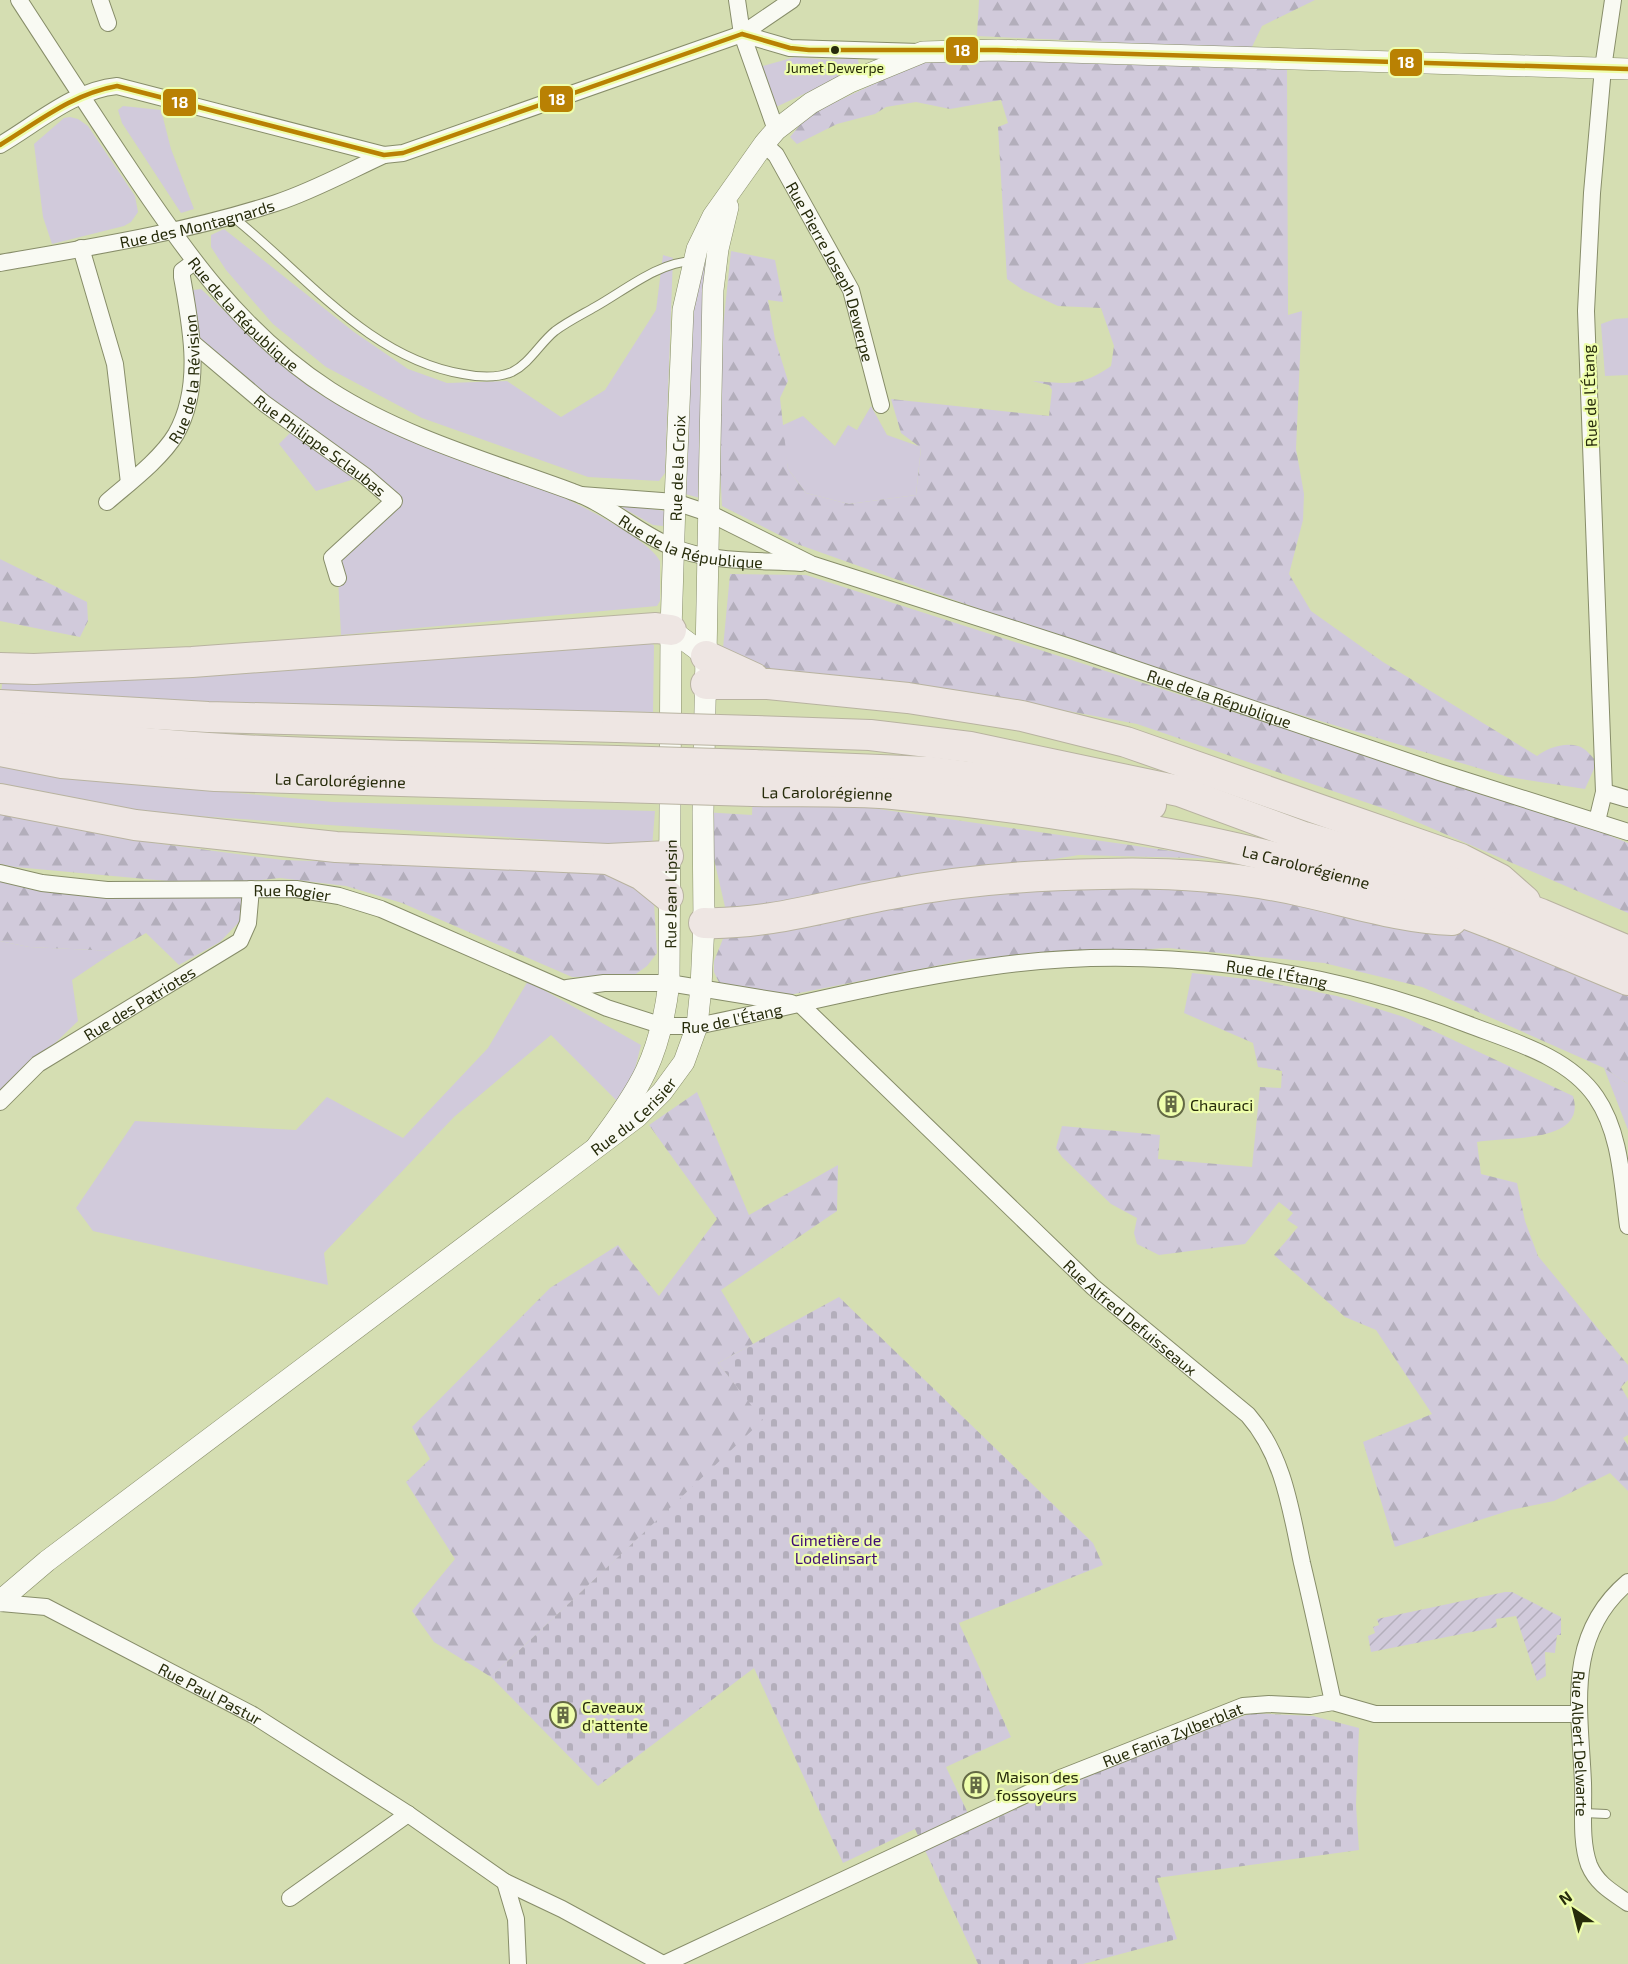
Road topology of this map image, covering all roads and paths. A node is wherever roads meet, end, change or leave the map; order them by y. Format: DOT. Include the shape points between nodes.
graph roads {
  1 [pos="19,0"];
  2 [pos="100,0"];
  3 [pos="737,0"];
  4 [pos="792,0"];
  5 [pos="1613,0"];
  6 [pos="108,23"];
  7 [pos="742,34"];
  8 [pos="923,52"];
  9 [pos="1604,68"];
  10 [pos="1628,69"];
  11 [pos="81,96"];
  12 [pos="770,137"];
  13 [pos="0,145"];
  14 [pos="384,155"];
  15 [pos="734,186"];
  16 [pos="230,215"];
  17 [pos="170,230"];
  18 [pos="81,248"];
  19 [pos="694,261"];
  20 [pos="194,262"];
  21 [pos="0,263"];
  22 [pos="194,344"];
  23 [pos="881,405"];
  24 [pos="129,483"];
  25 [pos="581,495"];
  26 [pos="107,502"];
  27 [pos="675,502"];
  28 [pos="711,514"];
  29 [pos="674,548"];
  30 [pos="710,556"];
  31 [pos="811,564"];
  32 [pos="338,578"];
  33 [pos="671,630"];
  34 [pos="0,668"];
  35 [pos="706,670"];
  36 [pos="670,701"];
  37 [pos="0,705"];
  38 [pos="0,725"];
  39 [pos="0,751"];
  40 [pos="670,761"];
  41 [pos="618,774"];
  42 [pos="753,778"];
  43 [pos="1604,792"];
  44 [pos="0,799"];
  45 [pos="1628,799"];
  46 [pos="703,812"];
  47 [pos="1597,821"];
  48 [pos="1628,832"];
  49 [pos="1304,837"];
  50 [pos="668,856"];
  51 [pos="608,859"];
  52 [pos="0,873"];
  53 [pos="251,890"];
  54 [pos="668,896"];
  55 [pos="1541,914"];
  56 [pos="1485,921"];
  57 [pos="704,923"];
  58 [pos="1628,951"];
  59 [pos="1628,980"];
  60 [pos="669,983"];
  61 [pos="700,987"];
  62 [pos="567,988"];
  63 [pos="801,1005"];
  64 [pos="663,1026"];
  65 [pos="697,1026"];
  66 [pos="0,1102"];
  67 [pos="597,1146"];
  68 [pos="1628,1226"];
  69 [pos="1628,1582"];
  70 [pos="0,1602"];
  71 [pos="1333,1702"];
  72 [pos="1577,1714"];
  73 [pos="1584,1813"];
  74 [pos="1606,1814"];
  75 [pos="408,1815"];
  76 [pos="505,1882"];
  77 [pos="290,1898"];
  78 [pos="1628,1903"];
  79 [pos="518,1964"];
  80 [pos="664,1964"];
  1 -- 11 [label="street, Rue de la République"];
  2 -- 6 [label="street"];
  3 -- 7 [label="street, Rue Pierre Joseph Dewerpe"];
  4 -- 7 [label="street"];
  5 -- 9 [label="street, Rue de l'Étang"];
  7 -- 8 [label="street, Rue de la Croix" via="790,48"];
  7 -- 12 [label="street, Rue Pierre Joseph Dewerpe"];
  7 -- 14 [label="street" via="424,147"];
  8 -- 9 [label="street, Rue de la Croix" via="997,50"];
  8 -- 12 [label="street, Rue de la Croix" via="811,103"];
  9 -- 10 [label="street, Rue de la Croix"];
  9 -- 43 [label="street, Rue de l'Étang" via="1586,311"];
  11 -- 13 [label="street"];
  11 -- 14 [label="street" via="103,87 126,87"];
  11 -- 17 [label="street, Rue de la République"];
  12 -- 15 [label="street, Rue de la Croix"];
  12 -- 23 [label="street, Rue Pierre Joseph Dewerpe" via="776,155 851,291"];
  14 -- 16 [label="street, Rue des Montagnards" via="292,197"];
  15 -- 19 [label="street, Rue de la Croix" via="713,216"];
  15 -- 28 [label="street, Rue de la Croix" via="718,249 713,290"];
  16 -- 17 [label="street, Rue des Montagnards"];
  16 -- 19 [label="lane" via="381,343 440,370 481,377 512,372 572,320 670,264"];
  17 -- 18 [label="street, Rue des Montagnards"];
  17 -- 20 [label="street, Rue de la République"];
  18 -- 21 [label="street, Rue des Montagnards"];
  18 -- 24 [label="street" via="115,364"];
  19 -- 27 [label="street, Rue de la Croix" via="683,309"];
  20 -- 22 [label="street, Rue de la Révision" via="182,271 182,276"];
  20 -- 25 [label="street, Rue de la République" via="254,329 331,390 387,421"];
  22 -- 24 [label="street, Rue de la Révision" via="188,401 176,434"];
  22 -- 32 [label="street, Rue Philippe Sclaubas" via="265,404 394,501 332,558"];
  24 -- 26 [label="street, Rue de la Révision"];
  25 -- 27 [label="street, Rue de la République"];
  25 -- 29 [label="street, Rue de la République"];
  27 -- 28 [label="street, Rue de la République"];
  27 -- 29 [label="street, Rue de la Croix"];
  28 -- 30 [label="street, Rue de la Croix"];
  28 -- 31 [label="street, Rue de la République"];
  29 -- 30 [label="street, Rue de la République"];
  29 -- 33 [label="street, Rue de la Croix"];
  30 -- 31 [label="street, Rue de la République"];
  30 -- 35 [label="street, Rue de la Croix"];
  31 -- 47 [label="street, Rue de la République"];
  33 -- 34 [label="highway" via="192,662"];
  33 -- 35 [label="street"];
  33 -- 36 [label="street, Rue de la Croix"];
  35 -- 36 [label="street"];
  35 -- 46 [label="street, Rue de la Croix"];
  35 -- 55 [label="highway" via="724,666 768,684 908,698 1022,716 1126,742 1461,859 1500,879"];
  36 -- 40 [label="street, Rue de la Croix"];
  37 -- 49 [label="highway, La Carolorégienne, bridge" via="208,717 870,735 970,747 1179,792"];
  38 -- 41 [label="highway, La Carolorégienne" via="220,749"];
  39 -- 41 [label="highway, La Carolorégienne" via="62,763 215,776"];
  40 -- 50 [label="street, Rue Jean Lipsin"];
  41 -- 42 [label="highway, La Carolorégienne, bridge"];
  42 -- 49 [label="highway, La Carolorégienne" via="930,772 1168,808"];
  42 -- 56 [label="highway, La Carolorégienne" via="1038,811 1171,835 1298,863 1406,893"];
  43 -- 45 [label="street"];
  43 -- 47 [label="street, Rue de l'Étang"];
  44 -- 51 [label="highway" via="135,825 248,839 336,847"];
  46 -- 50 [label="street" via="688,841"];
  46 -- 57 [label="street"];
  47 -- 48 [label="street, Rue de la République"];
  49 -- 55 [label="highway, La Carolorégienne" via="1413,869"];
  50 -- 51 [label="highway"];
  50 -- 54 [label="street, Rue Jean Lipsin"];
  51 -- 54 [label="highway" via="642,875"];
  52 -- 53 [label="street, Rue Rogier" via="42,883 106,890"];
  53 -- 62 [label="street, Rue Rogier" via="296,889 339,896 381,909"];
  53 -- 66 [label="street, Rue des Patriotes" via="248,923 240,942 38,1064"];
  54 -- 57 [label="street"];
  54 -- 60 [label="street, Rue Jean Lipsin"];
  55 -- 58 [label="highway, La Carolorégienne"];
  56 -- 57 [label="highway" via="1418,919 1299,890 1207,878 1106,873 1014,877 894,893 761,920"];
  56 -- 59 [label="highway, La Carolorégienne"];
  57 -- 61 [label="street"];
  60 -- 61 [label="street, Rue de l'Étang"];
  60 -- 62 [label="street" via="604,983"];
  60 -- 64 [label="street, Rue Jean Lipsin"];
  61 -- 63 [label="street, Rue de l'Étang"];
  61 -- 65 [label="street"];
  62 -- 64 [label="street, Rue Rogier" via="607,1008"];
  63 -- 65 [label="street, Rue de l'Étang"];
  63 -- 68 [label="street, Rue de l'Étang" via="982,967 1094,958 1200,962 1322,979 1432,1010 1539,1052 1573,1074 1595,1095 1610,1123"];
  63 -- 71 [label="street, Rue Alfred Defuisseaux" via="1077,1271 1260,1428 1284,1482"];
  64 -- 65 [label="street, Rue de l'Étang"];
  64 -- 67 [label="street, Rue du Cerisier" via="651,1063 631,1102"];
  65 -- 67 [label="street, Rue du Cerisier" via="684,1062 662,1092 637,1117"];
  67 -- 70 [label="street" via="47,1561"];
  69 -- 72 [label="street, Rue Albert Delwarte" via="1602,1609 1589,1634"];
  70 -- 75 [label="street, Rue Paul Pastur" via="55,1611 254,1715"];
  71 -- 72 [label="street, Rue Fania Zylberblat" via="1375,1714"];
  71 -- 80 [label="street, Rue Fania Zylberblat" via="1243,1706 1063,1777"];
  72 -- 73 [label="street, Rue Albert Delwarte"];
  73 -- 74 [label="lane"];
  73 -- 78 [label="street, Rue Albert Delwarte" via="1589,1864 1603,1886"];
  75 -- 76 [label="street, Rue Paul Pastur"];
  75 -- 77 [label="street"];
  76 -- 79 [label="street" via="516,1919"];
  76 -- 80 [label="street, Rue Paul Pastur"];
}
